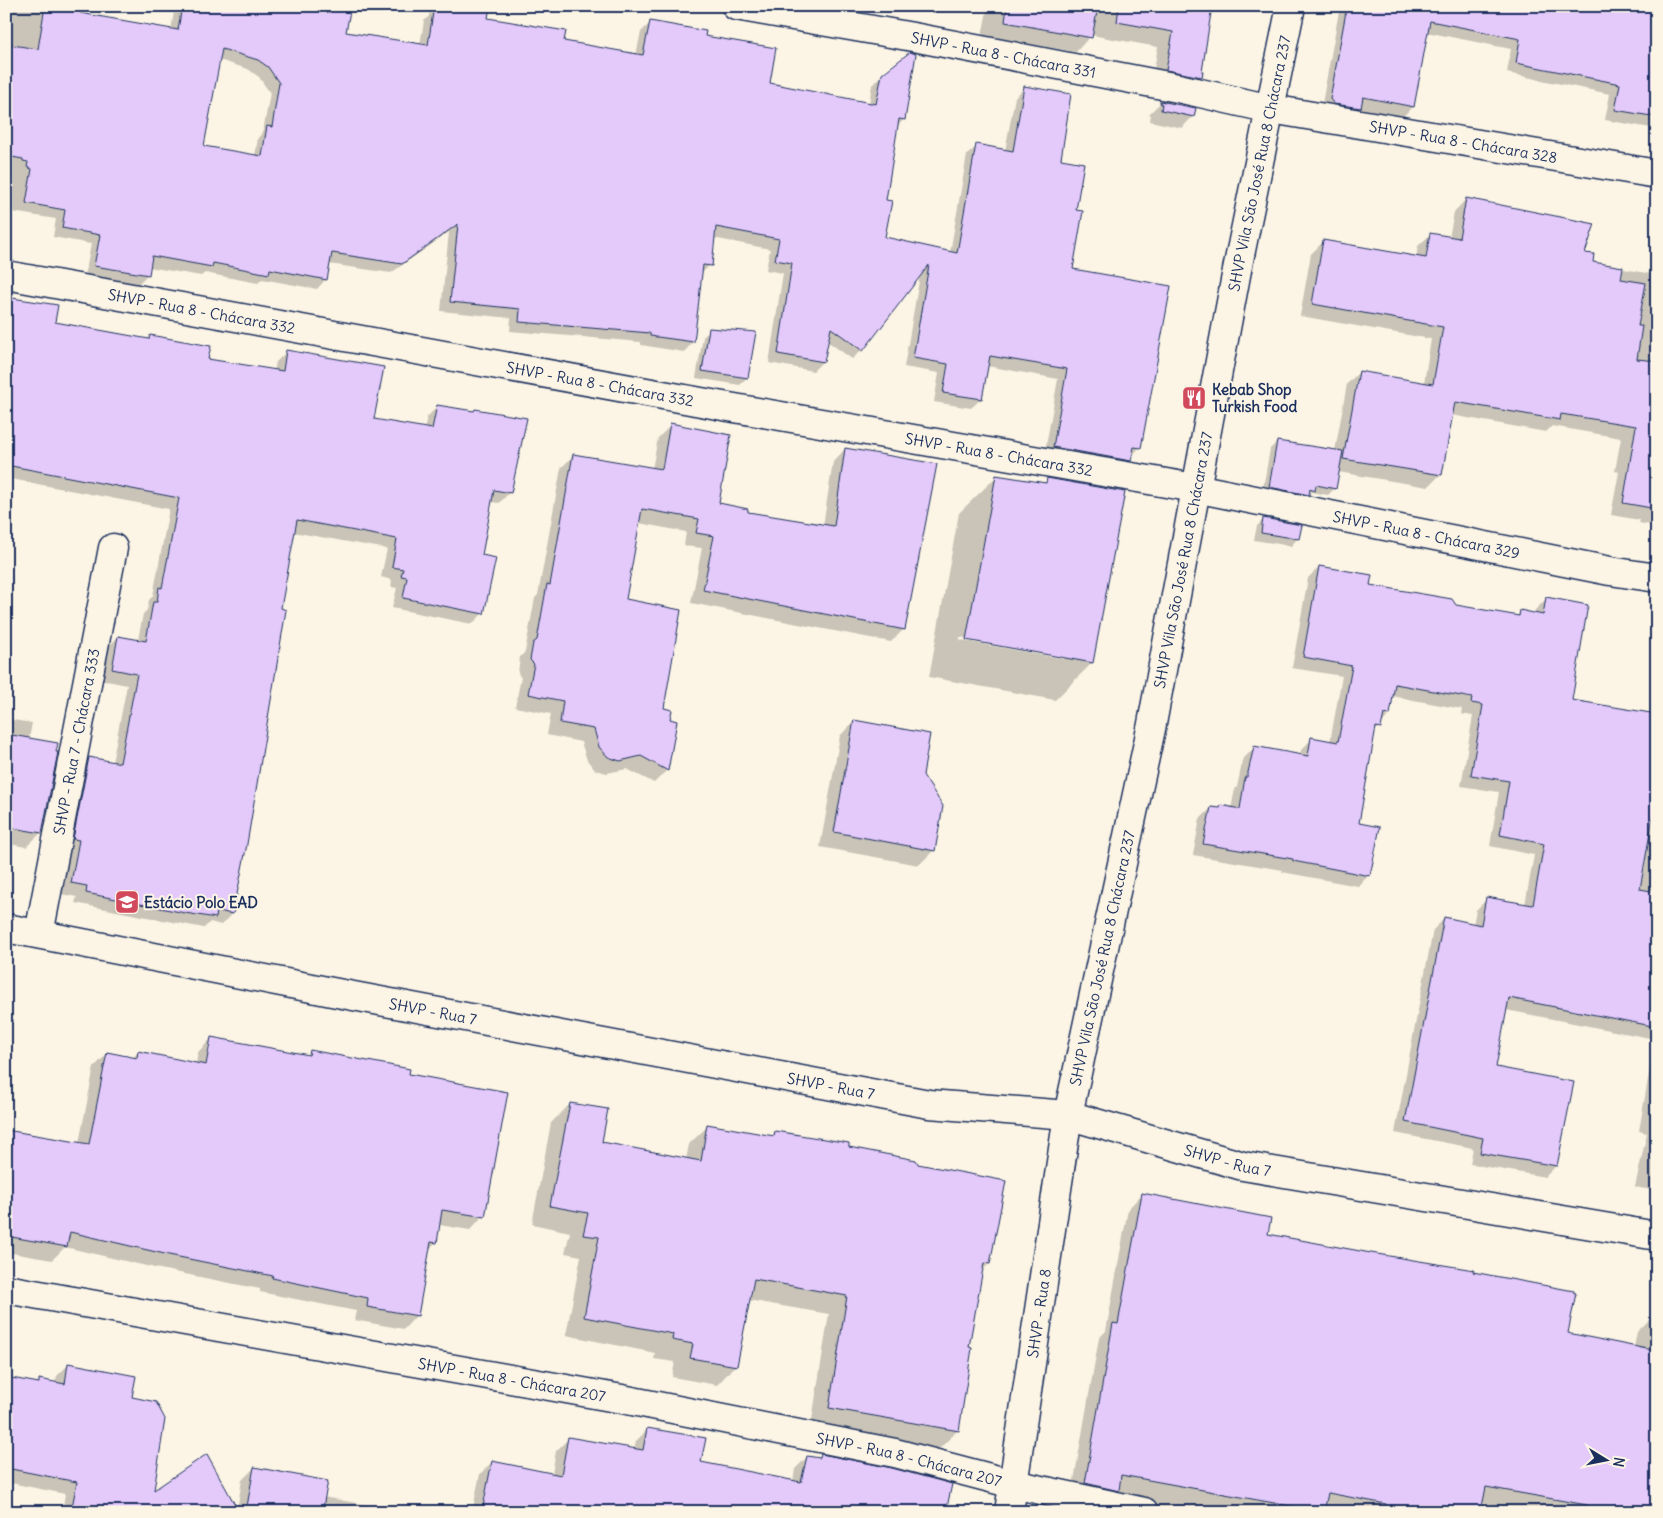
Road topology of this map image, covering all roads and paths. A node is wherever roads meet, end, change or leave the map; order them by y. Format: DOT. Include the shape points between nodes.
graph roads {
  1 [pos="736,6"];
  2 [pos="1291,6"];
  3 [pos="1271,108"];
  4 [pos="1657,174"];
  5 [pos="6,275"];
  6 [pos="1196,488"];
  7 [pos="113,548"];
  8 [pos="1657,578"];
  9 [pos="6,928"];
  10 [pos="39,934"];
  11 [pos="1068,1115"];
  12 [pos="1657,1236"];
  13 [pos="6,1289"];
  14 [pos="1014,1484"];
  15 [pos="1009,1512"];
  16 [pos="1144,1512"];
  1 -- 3 [label="street, SHVP - Rua 8 - Chácara 331" via="913,37"];
  2 -- 3 [label="street, SHVP Vila São José Rua 8 Chácara 237"];
  3 -- 4 [label="street, SHVP - Rua 8 - Chácara 328"];
  3 -- 6 [label="street, SHVP Vila São José Rua 8 Chácara 237"];
  5 -- 6 [label="street, SHVP - Rua 8 - Chácara 332"];
  6 -- 8 [label="street, SHVP - Rua 8 - Chácara 329"];
  6 -- 11 [label="street, SHVP Vila São José Rua 8 Chácara 237" via="1151,729"];
  7 -- 10 [label="street, SHVP - Rua 7 - Chácara 333"];
  9 -- 10 [label="street, SHVP - Rua 7"];
  10 -- 11 [label="street, SHVP - Rua 7" via="930,1104"];
  11 -- 12 [label="street, SHVP - Rua 7" via="1243,1166"];
  11 -- 14 [label="street, SHVP - Rua 8"];
  13 -- 14 [label="street, SHVP - Rua 8 - Chácara 207" via="622,1399 895,1453"];
  14 -- 15 [label="street, SHVP - Rua 8"];
  14 -- 16 [label="street, SHVP - Rua 8 - Chácara 207"];
}
